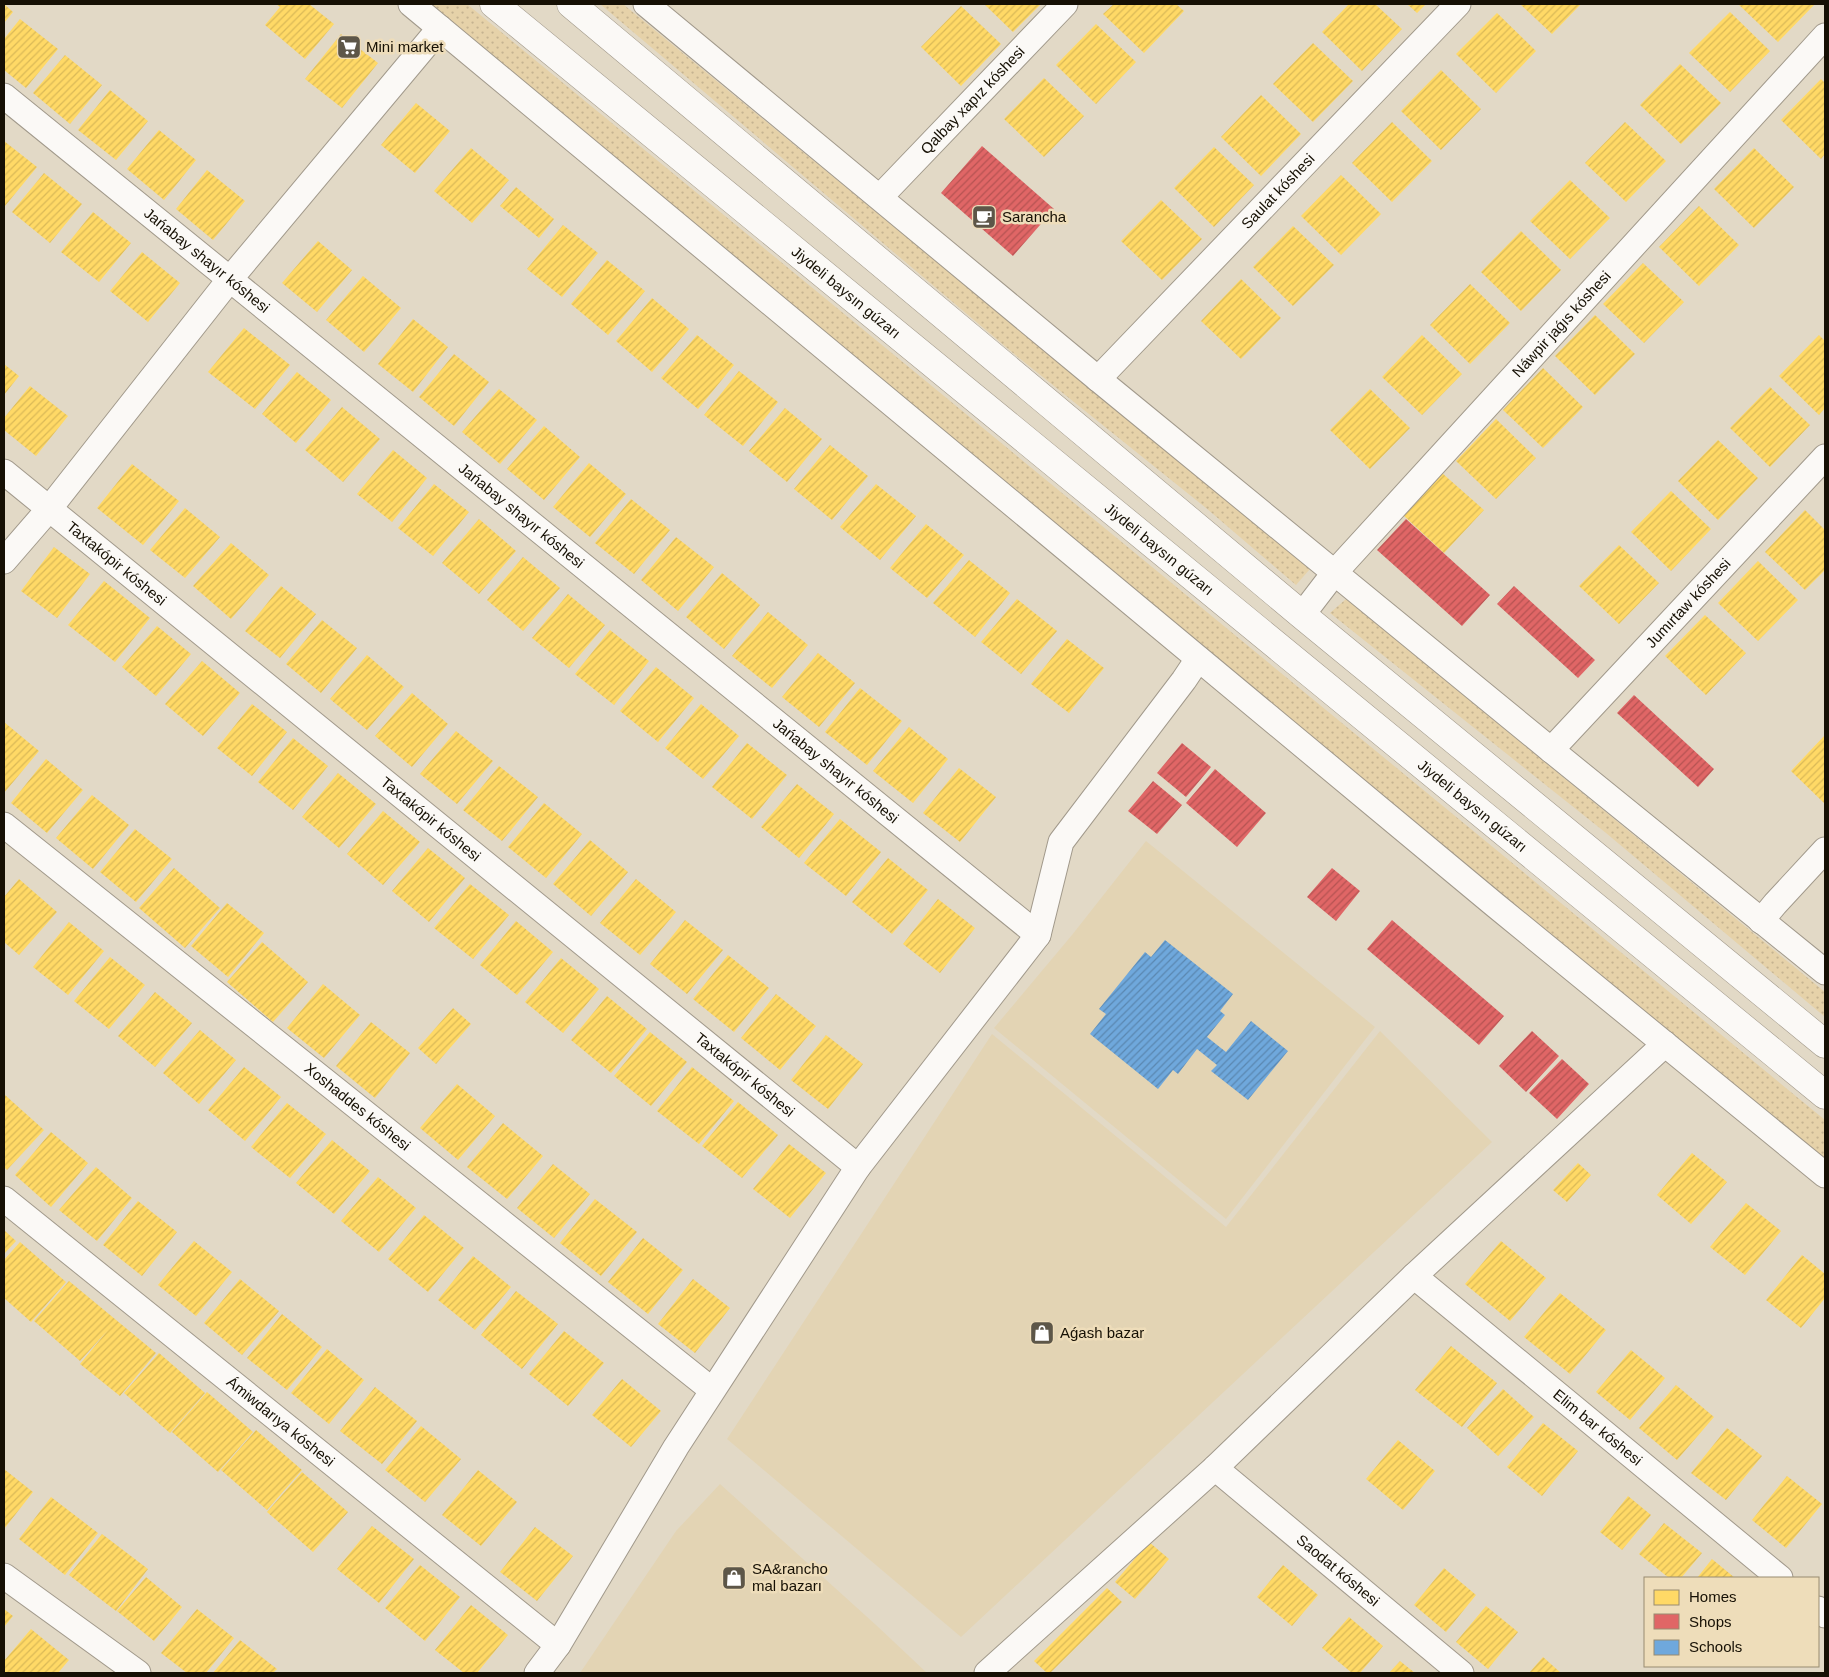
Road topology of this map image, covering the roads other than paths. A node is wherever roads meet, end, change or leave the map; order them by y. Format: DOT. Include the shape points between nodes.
graph roads {
  1 [pos="411,4"];
  2 [pos="494,4"];
  3 [pos="571,4"];
  4 [pos="1065,4"];
  5 [pos="1458,4"];
  6 [pos="658,7"];
  7 [pos="440,28"];
  8 [pos="1825,36"];
  9 [pos="4,96"];
  10 [pos="880,197"];
  11 [pos="230,279"];
  12 [pos="1098,379"];
  13 [pos="1825,457"];
  14 [pos="4,472"];
  15 [pos="49,509"];
  16 [pos="4,562"];
  17 [pos="1335,572"];
  18 [pos="1302,615"];
  19 [pos="1198,658"];
  20 [pos="1550,750"];
  21 [pos="4,825"];
  22 [pos="1825,850"];
  23 [pos="1761,921"];
  24 [pos="1038,935"];
  25 [pos="1825,972"];
  26 [pos="1665,1044"];
  27 [pos="1825,1044"];
  28 [pos="1825,1095"];
  29 [pos="858,1167"];
  30 [pos="1825,1175"];
  31 [pos="4,1198"];
  32 [pos="1414,1276"];
  33 [pos="712,1390"];
  34 [pos="1215,1468"];
  35 [pos="4,1576"];
  36 [pos="1779,1577"];
  37 [pos="558,1645"];
  38 [pos="994,1671"];
  39 [pos="138,1673"];
  40 [pos="537,1673"];
  41 [pos="1461,1673"];
  1 -- 7 [label="street"];
  2 -- 28 [label="main road, Jiydeli baysın gúzarı"];
  3 -- 18 [label="main road"];
  4 -- 10 [label="street, Qalbay xapız kóshesi"];
  5 -- 12 [label="street, Saulat kóshesi"];
  6 -- 10 [label="street"];
  7 -- 11 [label="street"];
  7 -- 19 [label="street"];
  8 -- 17 [label="street, Náwpir jaǵıs kóshesi"];
  9 -- 11 [label="street, Jańabay shayır kóshesi"];
  10 -- 12 [label="street"];
  11 -- 15 [label="street"];
  11 -- 24 [label="street, Jańabay shayır kóshesi"];
  12 -- 17 [label="street"];
  13 -- 20 [label="street, Jumırtaw kóshesi"];
  14 -- 15 [label="street, Taxtakópir kóshesi"];
  15 -- 16 [label="street"];
  15 -- 29 [label="street, Taxtakópir kóshesi"];
  17 -- 18 [label="street, Náwpir jaǵıs kóshesi"];
  17 -- 20 [label="street"];
  18 -- 27 [label="main road"];
  19 -- 24 [label="street" via="1061,842"];
  19 -- 26 [label="street"];
  20 -- 23 [label="street"];
  21 -- 33 [label="street, Xoshaddes kóshesi"];
  22 -- 23 [label="street"];
  23 -- 25 [label="street"];
  24 -- 29 [label="street"];
  26 -- 30 [label="street"];
  26 -- 32 [label="street"];
  29 -- 33 [label="street"];
  31 -- 37 [label="street, Ámiwdarıya kóshesi"];
  32 -- 34 [label="street"];
  32 -- 36 [label="street, Elim bar kóshesi"];
  33 -- 37 [label="street"];
  34 -- 38 [label="street"];
  34 -- 41 [label="street, Saodat kóshesi"];
  35 -- 39 [label="street"];
  37 -- 40 [label="street"];
}
